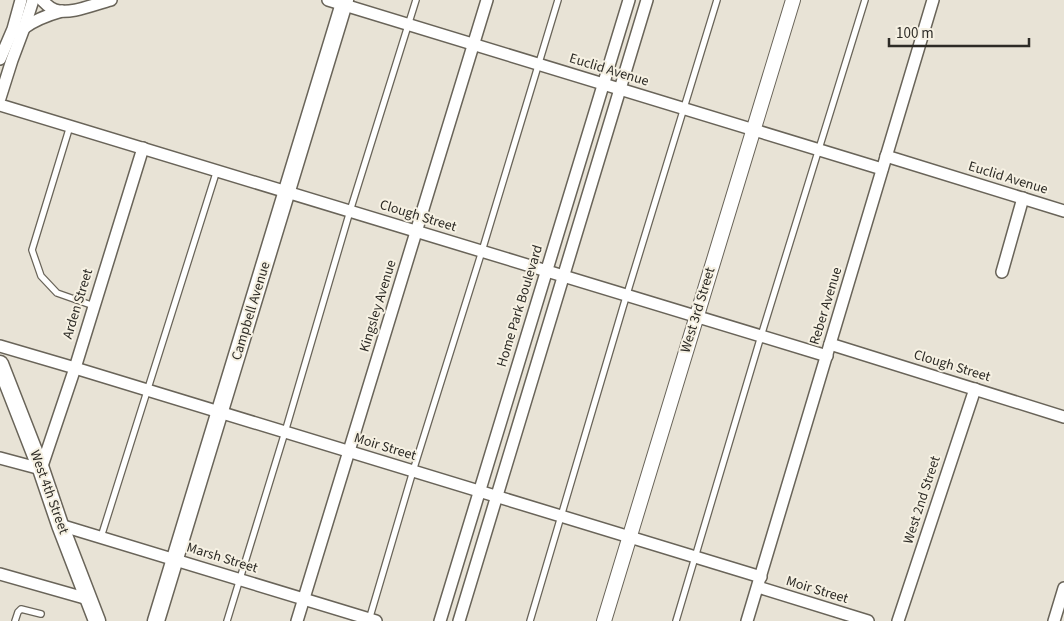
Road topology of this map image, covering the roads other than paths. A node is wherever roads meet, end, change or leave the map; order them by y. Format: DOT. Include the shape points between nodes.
graph roads {
  1 [pos="21,0"];
  2 [pos="32,0"];
  3 [pos="42,0"];
  4 [pos="328,0"];
  5 [pos="416,0"];
  6 [pos="487,0"];
  7 [pos="558,0"];
  8 [pos="629,0"];
  9 [pos="646,0"];
  10 [pos="717,0"];
  11 [pos="793,0"];
  12 [pos="864,0"];
  13 [pos="933,0"];
  14 [pos="103,1"];
  15 [pos="344,2"];
  16 [pos="62,11"];
  17 [pos="408,25"];
  18 [pos="24,28"];
  19 [pos="473,44"];
  20 [pos="0,59"];
  21 [pos="538,64"];
  22 [pos="604,84"];
  23 [pos="620,89"];
  24 [pos="0,98"];
  25 [pos="0,105"];
  26 [pos="684,108"];
  27 [pos="70,126"];
  28 [pos="753,130"];
  29 [pos="143,148"];
  30 [pos="818,150"];
  31 [pos="886,156"];
  32 [pos="882,169"];
  33 [pos="216,170"];
  34 [pos="287,192"];
  35 [pos="1023,198"];
  36 [pos="1064,210"];
  37 [pos="350,211"];
  38 [pos="416,231"];
  39 [pos="482,251"];
  40 [pos="546,271"];
  41 [pos="1002,272"];
  42 [pos="563,276"];
  43 [pos="627,295"];
  44 [pos="94,306"];
  45 [pos="696,316"];
  46 [pos="761,336"];
  47 [pos="830,344"];
  48 [pos="0,346"];
  49 [pos="827,356"];
  50 [pos="0,364"];
  51 [pos="74,368"];
  52 [pos="975,389"];
  53 [pos="147,390"];
  54 [pos="220,412"];
  55 [pos="1064,417"];
  56 [pos="285,432"];
  57 [pos="349,452"];
  58 [pos="0,458"];
  59 [pos="41,469"];
  60 [pos="413,471"];
  61 [pos="479,492"];
  62 [pos="497,497"];
  63 [pos="561,516"];
  64 [pos="60,524"];
  65 [pos="101,537"];
  66 [pos="630,538"];
  67 [pos="695,558"];
  68 [pos="175,560"];
  69 [pos="0,574"];
  70 [pos="240,580"];
  71 [pos="759,582"];
  72 [pos="1064,588"];
  73 [pos="88,599"];
  74 [pos="304,599"];
  75 [pos="41,614"];
  76 [pos="371,620"];
  77 [pos="862,620"];
  78 [pos="15,621"];
  79 [pos="95,621"];
  80 [pos="156,621"];
  81 [pos="227,621"];
  82 [pos="297,621"];
  83 [pos="440,621"];
  84 [pos="459,621"];
  85 [pos="530,621"];
  86 [pos="604,621"];
  87 [pos="676,621"];
  88 [pos="747,621"];
  89 [pos="898,621"];
  90 [pos="1054,621"];
  1 -- 20 [label="street"];
  2 -- 18 [label="street"];
  3 -- 16 [label="street" via="51,8"];
  4 -- 15 [label="street, Euclid Avenue"];
  5 -- 17 [label="lane"];
  6 -- 19 [label="street, Kingsley Avenue"];
  7 -- 21 [label="lane"];
  8 -- 22 [label="street, Home Park Boulevard"];
  9 -- 23 [label="street"];
  10 -- 26 [label="lane"];
  11 -- 28 [label="street, West 3rd Street"];
  12 -- 30 [label="lane"];
  13 -- 31 [label="street, Reber Avenue"];
  14 -- 16 [label="street"];
  15 -- 17 [label="street, Euclid Avenue"];
  15 -- 34 [label="main road, Campbell Avenue"];
  16 -- 18 [label="street" via="33,21"];
  17 -- 19 [label="street, Euclid Avenue"];
  17 -- 37 [label="lane"];
  18 -- 24 [label="street"];
  19 -- 21 [label="street, Euclid Avenue"];
  19 -- 38 [label="street, Kingsley Avenue"];
  21 -- 22 [label="street, Euclid Avenue"];
  21 -- 39 [label="lane"];
  22 -- 23 [label="street, Euclid Avenue"];
  22 -- 40 [label="street, Home Park Boulevard"];
  23 -- 26 [label="street, Euclid Avenue"];
  23 -- 42 [label="street"];
  25 -- 27 [label="street, Clough Street"];
  26 -- 28 [label="street, Euclid Avenue"];
  26 -- 43 [label="lane"];
  27 -- 29 [label="street, Clough Street"];
  27 -- 44 [label="lane" via="32,250 41,276 57,293"];
  28 -- 30 [label="street, Euclid Avenue"];
  28 -- 45 [label="street, West 3rd Street"];
  29 -- 33 [label="street, Clough Street"];
  29 -- 44 [label="street, Arden Street"];
  30 -- 32 [label="street, Euclid Avenue"];
  30 -- 46 [label="lane"];
  31 -- 32 [label="street, Reber Avenue"];
  31 -- 35 [label="street, Euclid Avenue"];
  32 -- 47 [label="street, Reber Avenue"];
  33 -- 34 [label="street, Clough Street"];
  33 -- 53 [label="lane"];
  34 -- 37 [label="street, Clough Street"];
  34 -- 54 [label="main road, Campbell Avenue"];
  35 -- 36 [label="street, Euclid Avenue"];
  35 -- 41 [label="street"];
  37 -- 38 [label="street, Clough Street"];
  37 -- 56 [label="lane"];
  38 -- 39 [label="street, Clough Street"];
  38 -- 57 [label="street, Kingsley Avenue"];
  39 -- 40 [label="street, Clough Street"];
  39 -- 60 [label="lane"];
  40 -- 42 [label="street, Clough Street"];
  40 -- 61 [label="street, Home Park Boulevard"];
  42 -- 43 [label="street, Clough Street"];
  42 -- 62 [label="street"];
  43 -- 45 [label="street, Clough Street"];
  43 -- 63 [label="lane"];
  44 -- 51 [label="street, Arden Street"];
  45 -- 46 [label="street, Clough Street"];
  45 -- 66 [label="street, West 3rd Street"];
  46 -- 49 [label="street, Clough Street"];
  46 -- 67 [label="lane"];
  47 -- 49 [label="street, Reber Avenue"];
  47 -- 52 [label="street, Clough Street"];
  48 -- 51 [label="street, Moir Street"];
  49 -- 71 [label="street, Reber Avenue"];
  50 -- 59 [label="main road, West 4th Street"];
  51 -- 53 [label="street, Moir Street"];
  51 -- 59 [label="street, Arden Street"];
  52 -- 55 [label="street, Clough Street"];
  52 -- 89 [label="street, West 2nd Street"];
  53 -- 54 [label="street, Moir Street"];
  53 -- 65 [label="lane"];
  54 -- 56 [label="street, Moir Street"];
  54 -- 68 [label="main road, Campbell Avenue"];
  56 -- 57 [label="street, Moir Street"];
  56 -- 70 [label="lane"];
  57 -- 60 [label="street, Moir Street"];
  57 -- 74 [label="street, Kingsley Avenue"];
  58 -- 59 [label="street"];
  59 -- 64 [label="main road, West 4th Street"];
  60 -- 61 [label="street, Moir Street"];
  60 -- 76 [label="lane"];
  61 -- 62 [label="street, Moir Street"];
  61 -- 83 [label="street, Home Park Boulevard"];
  62 -- 63 [label="street, Moir Street"];
  62 -- 84 [label="street"];
  63 -- 66 [label="street, Moir Street"];
  63 -- 85 [label="lane"];
  64 -- 65 [label="street, Marsh Street"];
  64 -- 73 [label="main road, West 4th Street"];
  65 -- 68 [label="street, Marsh Street"];
  66 -- 67 [label="street, Moir Street"];
  66 -- 86 [label="street, West 3rd Street"];
  67 -- 71 [label="street, Moir Street"];
  67 -- 87 [label="lane"];
  68 -- 70 [label="street, Marsh Street"];
  68 -- 80 [label="main road, Campbell Avenue"];
  69 -- 73 [label="street"];
  70 -- 74 [label="street, Marsh Street"];
  70 -- 81 [label="lane"];
  71 -- 77 [label="street, Moir Street"];
  71 -- 88 [label="street, Reber Avenue"];
  72 -- 90 [label="street"];
  73 -- 79 [label="main road, West 4th Street"];
  74 -- 76 [label="street, Marsh Street"];
  74 -- 82 [label="street, Kingsley Avenue"];
  75 -- 78 [label="lane" via="22,609"];
}
